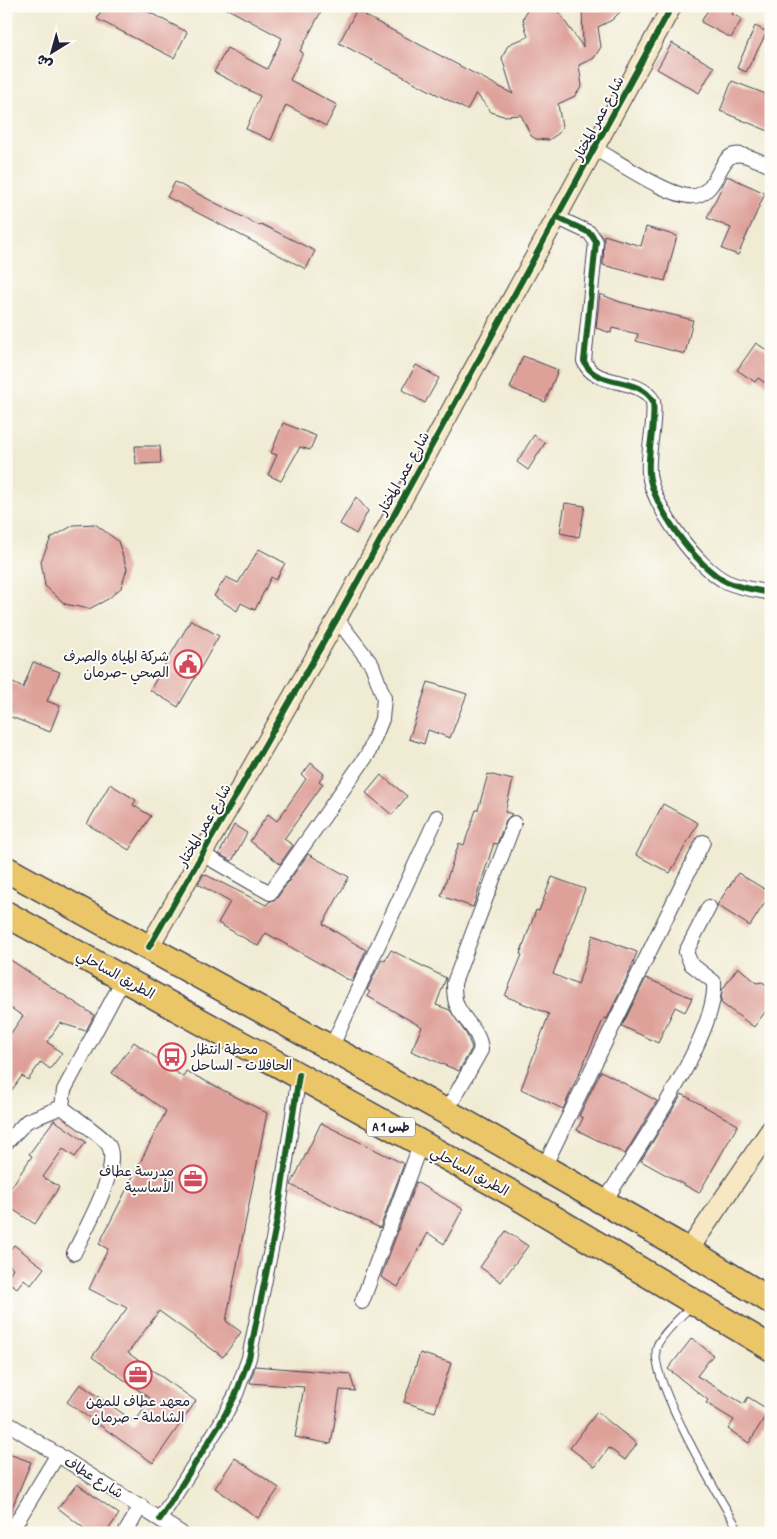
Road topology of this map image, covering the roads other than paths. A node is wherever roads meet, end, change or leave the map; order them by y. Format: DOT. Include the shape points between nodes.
graph roads {
  1 [pos="672,6"];
  2 [pos="596,148"];
  3 [pos="771,166"];
  4 [pos="558,218"];
  5 [pos="771,593"];
  6 [pos="338,619"];
  7 [pos="437,817"];
  8 [pos="514,823"];
  9 [pos="703,842"];
  10 [pos="202,854"];
  11 [pos="6,869"];
  12 [pos="709,907"];
  13 [pos="6,914"];
  14 [pos="149,947"];
  15 [pos="124,978"];
  16 [pos="331,1048"];
  17 [pos="299,1075"];
  18 [pos="62,1107"];
  19 [pos="446,1112"];
  20 [pos="771,1129"];
  21 [pos="6,1143"];
  22 [pos="421,1143"];
  23 [pos="543,1169"];
  24 [pos="603,1204"];
  25 [pos="688,1251"];
  26 [pos="74,1253"];
  27 [pos="771,1301"];
  28 [pos="362,1302"];
  29 [pos="694,1303"];
  30 [pos="771,1348"];
  31 [pos="6,1422"];
  32 [pos="58,1454"];
  33 [pos="140,1506"];
  34 [pos="160,1518"];
  35 [pos="740,1530"];
  36 [pos="10,1533"];
  37 [pos="125,1533"];
  38 [pos="181,1533"];
  1 -- 2 [label="street, شارع عمر المختار"];
  2 -- 3 [label="street" via="660,187 681,195 694,196 706,191 713,185 726,158 732,154 742,154"];
  2 -- 4 [label="street, شارع عمر المختار"];
  4 -- 5 [label="street" via="590,233 596,242 584,361 587,368 601,377 640,387 649,393 653,401 649,473 652,490 661,507 687,546 712,573 727,582"];
  4 -- 6 [label="street, شارع عمر المختار"];
  6 -- 10 [label="street, شارع عمر المختار"];
  6 -- 10 [label="street" via="372,665 384,698 382,719 368,754 270,893"];
  7 -- 16 [label="street"];
  8 -- 19 [label="street" via="454,983 456,1004 477,1032 481,1050"];
  9 -- 23 [label="street"];
  10 -- 14 [label="street, شارع عمر المختار"];
  11 -- 14 [label="highway, A 1 طس"];
  12 -- 24 [label="street" via="686,952 691,964 714,982 712,1009 674,1089"];
  13 -- 15 [label="highway, الطريق الساحلي / A 1 طس"];
  14 -- 16 [label="highway, A 1 طس"];
  15 -- 17 [label="highway, الطريق الساحلي / A 1 طس"];
  15 -- 18 [label="street" via="64,1090"];
  16 -- 19 [label="highway, A 1 طس"];
  17 -- 22 [label="highway, الطريق الساحلي / A 1 طس"];
  17 -- 34 [label="street" via="277,1220 249,1358 236,1394 220,1424"];
  18 -- 21 [label="street" via="27,1121"];
  18 -- 26 [label="street" via="107,1143 113,1156 104,1190"];
  19 -- 23 [label="highway, A 1 طس"];
  20 -- 25 [label="street"];
  22 -- 28 [label="street"];
  22 -- 29 [label="highway, الطريق الساحلي / A 1 طس"];
  23 -- 24 [label="highway, A 1 طس"];
  24 -- 25 [label="highway, A 1 طس"];
  25 -- 27 [label="highway, A 1 طس"];
  29 -- 30 [label="highway, الطريق الساحلي / A 1 طس"];
  29 -- 35 [label="lane" via="657,1346 657,1367 668,1397"];
  31 -- 32 [label="street, شارع عطاف"];
  32 -- 33 [label="street, شارع عطاف"];
  32 -- 36 [label="street"];
  33 -- 34 [label="street, شارع عطاف"];
  33 -- 37 [label="street"];
  34 -- 38 [label="street, شارع عطاف"];
}
